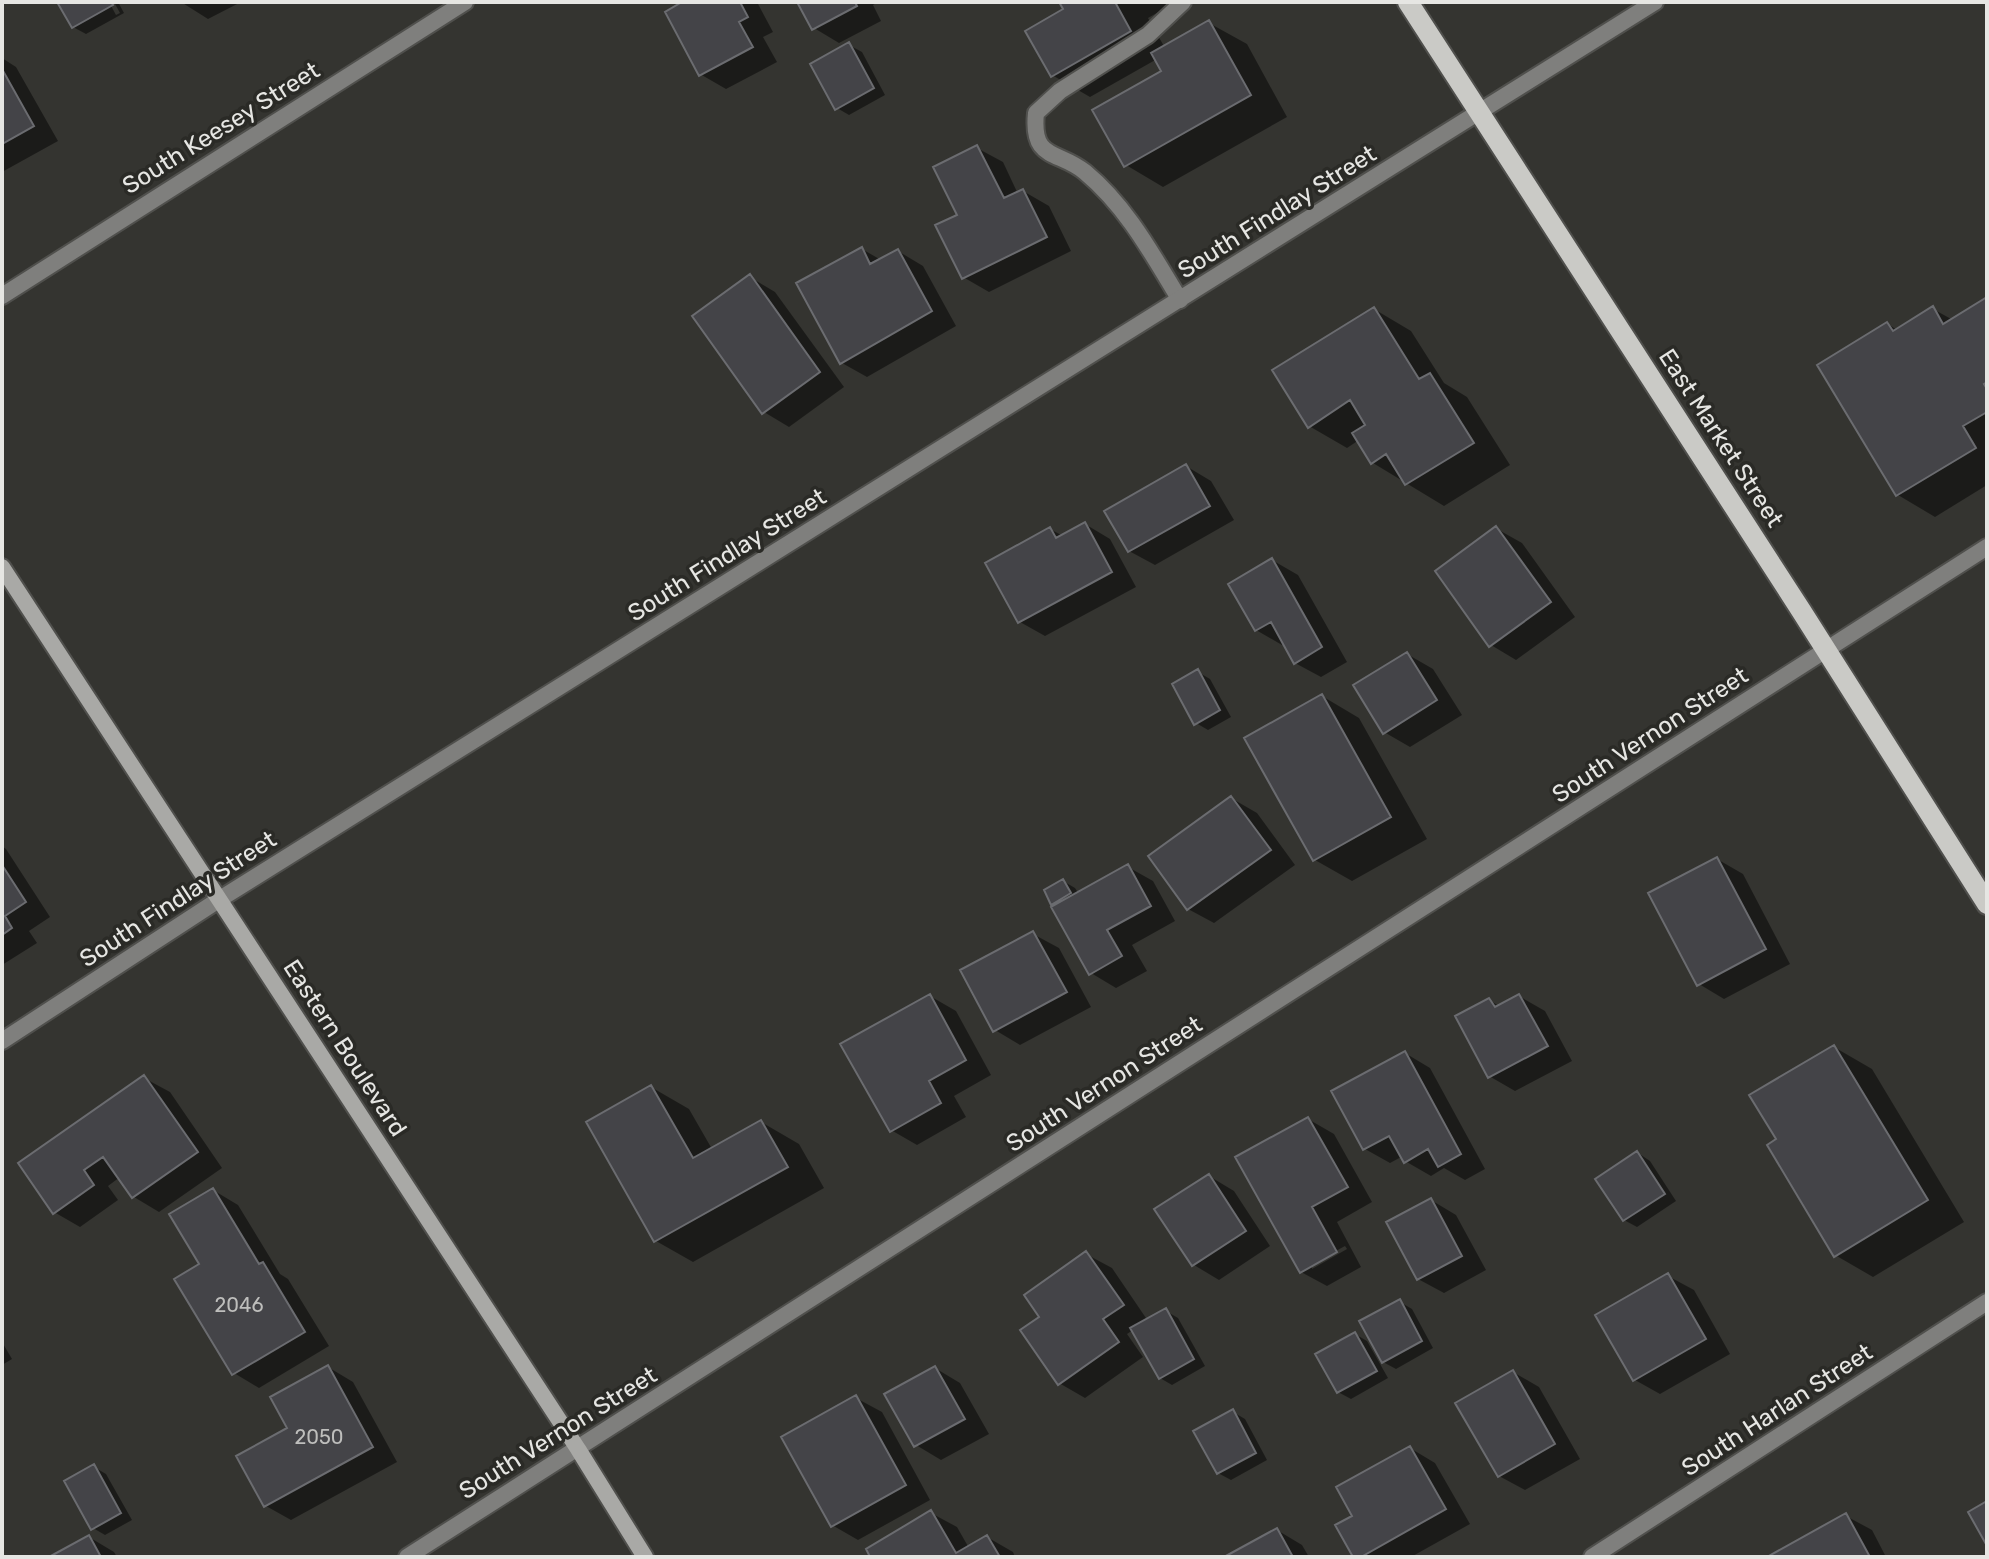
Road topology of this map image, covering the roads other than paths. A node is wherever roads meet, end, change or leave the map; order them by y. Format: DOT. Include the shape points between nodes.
graph roads {
  1 [pos="465,2"];
  2 [pos="1183,2"];
  3 [pos="1408,2"];
  4 [pos="1655,2"];
  5 [pos="1479,113"];
  6 [pos="2,296"];
  7 [pos="1180,300"];
  8 [pos="1987,547"];
  9 [pos="2,567"];
  10 [pos="1826,651"];
  11 [pos="220,899"];
  12 [pos="1987,904"];
  13 [pos="2,1041"];
  14 [pos="1987,1302"];
  15 [pos="578,1449"];
  16 [pos="407,1557"];
  17 [pos="645,1557"];
  18 [pos="1592,1557"];
  1 -- 6 [label="street, South Keesey Street"];
  2 -- 7 [label="street" via="1148,35 1060,91 1036,113 1034,131 1048,154 1083,170 1128,215"];
  3 -- 5 [label="main road, East Market Street"];
  4 -- 5 [label="street, South Findlay Street"];
  5 -- 7 [label="street, South Findlay Street"];
  5 -- 10 [label="main road, East Market Street"];
  7 -- 11 [label="street, South Findlay Street"];
  8 -- 10 [label="street, South Vernon Street"];
  9 -- 11 [label="street, Eastern Boulevard"];
  10 -- 12 [label="main road, East Market Street"];
  10 -- 15 [label="street, South Vernon Street"];
  11 -- 13 [label="street, South Findlay Street"];
  11 -- 15 [label="street, Eastern Boulevard"];
  14 -- 18 [label="street, South Harlan Street"];
  15 -- 16 [label="street, South Vernon Street"];
  15 -- 17 [label="street, Eastern Boulevard"];
}
